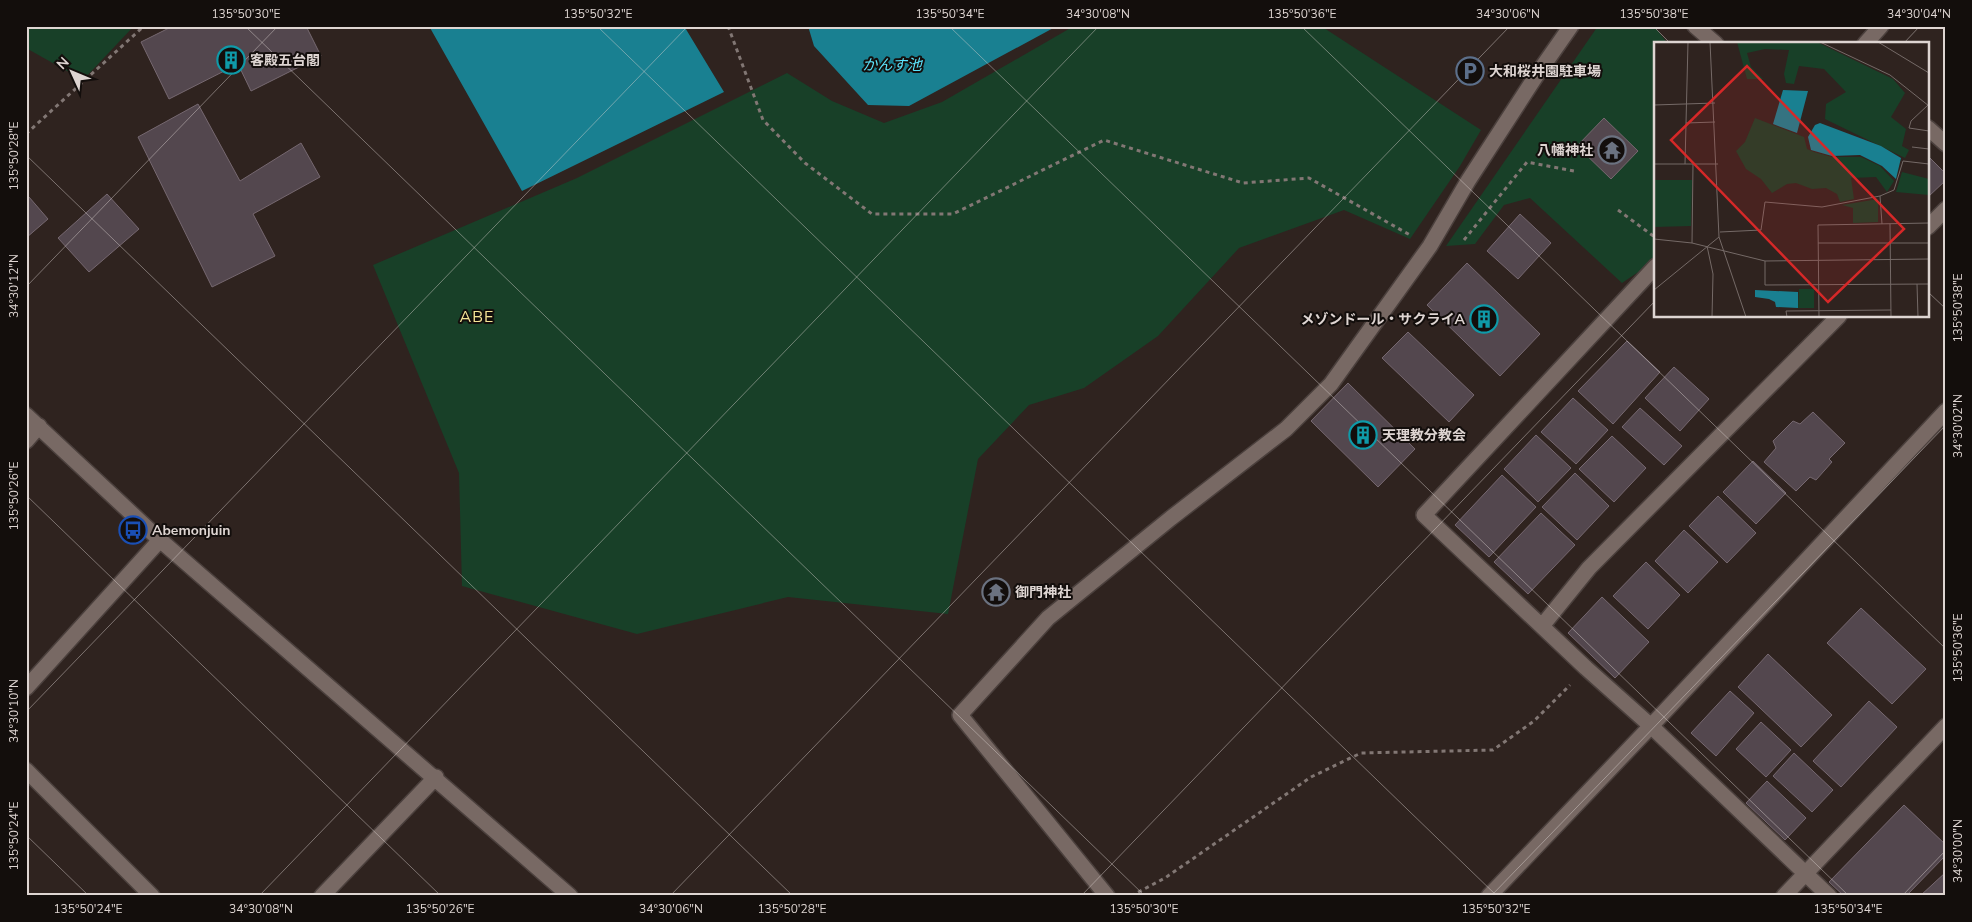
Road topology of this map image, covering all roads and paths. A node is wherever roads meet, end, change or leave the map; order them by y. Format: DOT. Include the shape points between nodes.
graph roads {
  1 [pos="144,26"];
  2 [pos="728,26"];
  3 [pos="1571,26"];
  4 [pos="1695,26"];
  5 [pos="1882,26"];
  6 [pos="1714,42"];
  7 [pos="1867,42"];
  8 [pos="1930,130"];
  9 [pos="26,134"];
  10 [pos="1946,144"];
  11 [pos="1574,171"];
  12 [pos="1946,209"];
  13 [pos="1618,210"];
  14 [pos="1930,225"];
  15 [pos="1654,237"];
  16 [pos="1462,242"];
  17 [pos="1430,246"];
  18 [pos="1654,268"];
  19 [pos="1838,318"];
  20 [pos="1946,411"];
  21 [pos="26,415"];
  22 [pos="39,426"];
  23 [pos="26,441"];
  24 [pos="160,540"];
  25 [pos="1542,626"];
  26 [pos="1586,668"];
  27 [pos="26,688"];
  28 [pos="1651,726"];
  29 [pos="1946,726"];
  30 [pos="26,770"];
  31 [pos="436,777"];
  32 [pos="1805,873"];
  33 [pos="152,896"];
  34 [pos="322,896"];
  35 [pos="570,896"];
  36 [pos="1107,896"];
  37 [pos="1131,896"];
  38 [pos="1489,896"];
  39 [pos="1784,896"];
  40 [pos="1829,896"];
  1 -- 9 [label="path"];
  2 -- 17 [label="path" via="763,120 805,163 872,214 953,214 1104,140 1243,183 1309,178"];
  3 -- 17 [label="street" via="1468,181"];
  4 -- 6 [label="street"];
  5 -- 7 [label="street"];
  8 -- 10 [label="street"];
  11 -- 16 [label="path" via="1527,162"];
  12 -- 14 [label="street"];
  13 -- 15 [label="path"];
  17 -- 36 [label="street" via="1331,384 1286,429 1048,618 960,715"];
  18 -- 25 [label="street" via="1424,515"];
  19 -- 25 [label="street" via="1589,568"];
  20 -- 28 [label="street"];
  21 -- 22 [label="street"];
  22 -- 23 [label="street"];
  22 -- 24 [label="street"];
  24 -- 27 [label="street"];
  24 -- 31 [label="street"];
  25 -- 26 [label="street"];
  26 -- 28 [label="street"];
  26 -- 37 [label="path" via="1534,721 1494,750 1361,753 1311,777 1165,878"];
  28 -- 32 [label="street"];
  28 -- 38 [label="street"];
  29 -- 32 [label="street"];
  30 -- 33 [label="street"];
  31 -- 34 [label="street"];
  31 -- 35 [label="street"];
  32 -- 39 [label="street"];
  32 -- 40 [label="street"];
}
